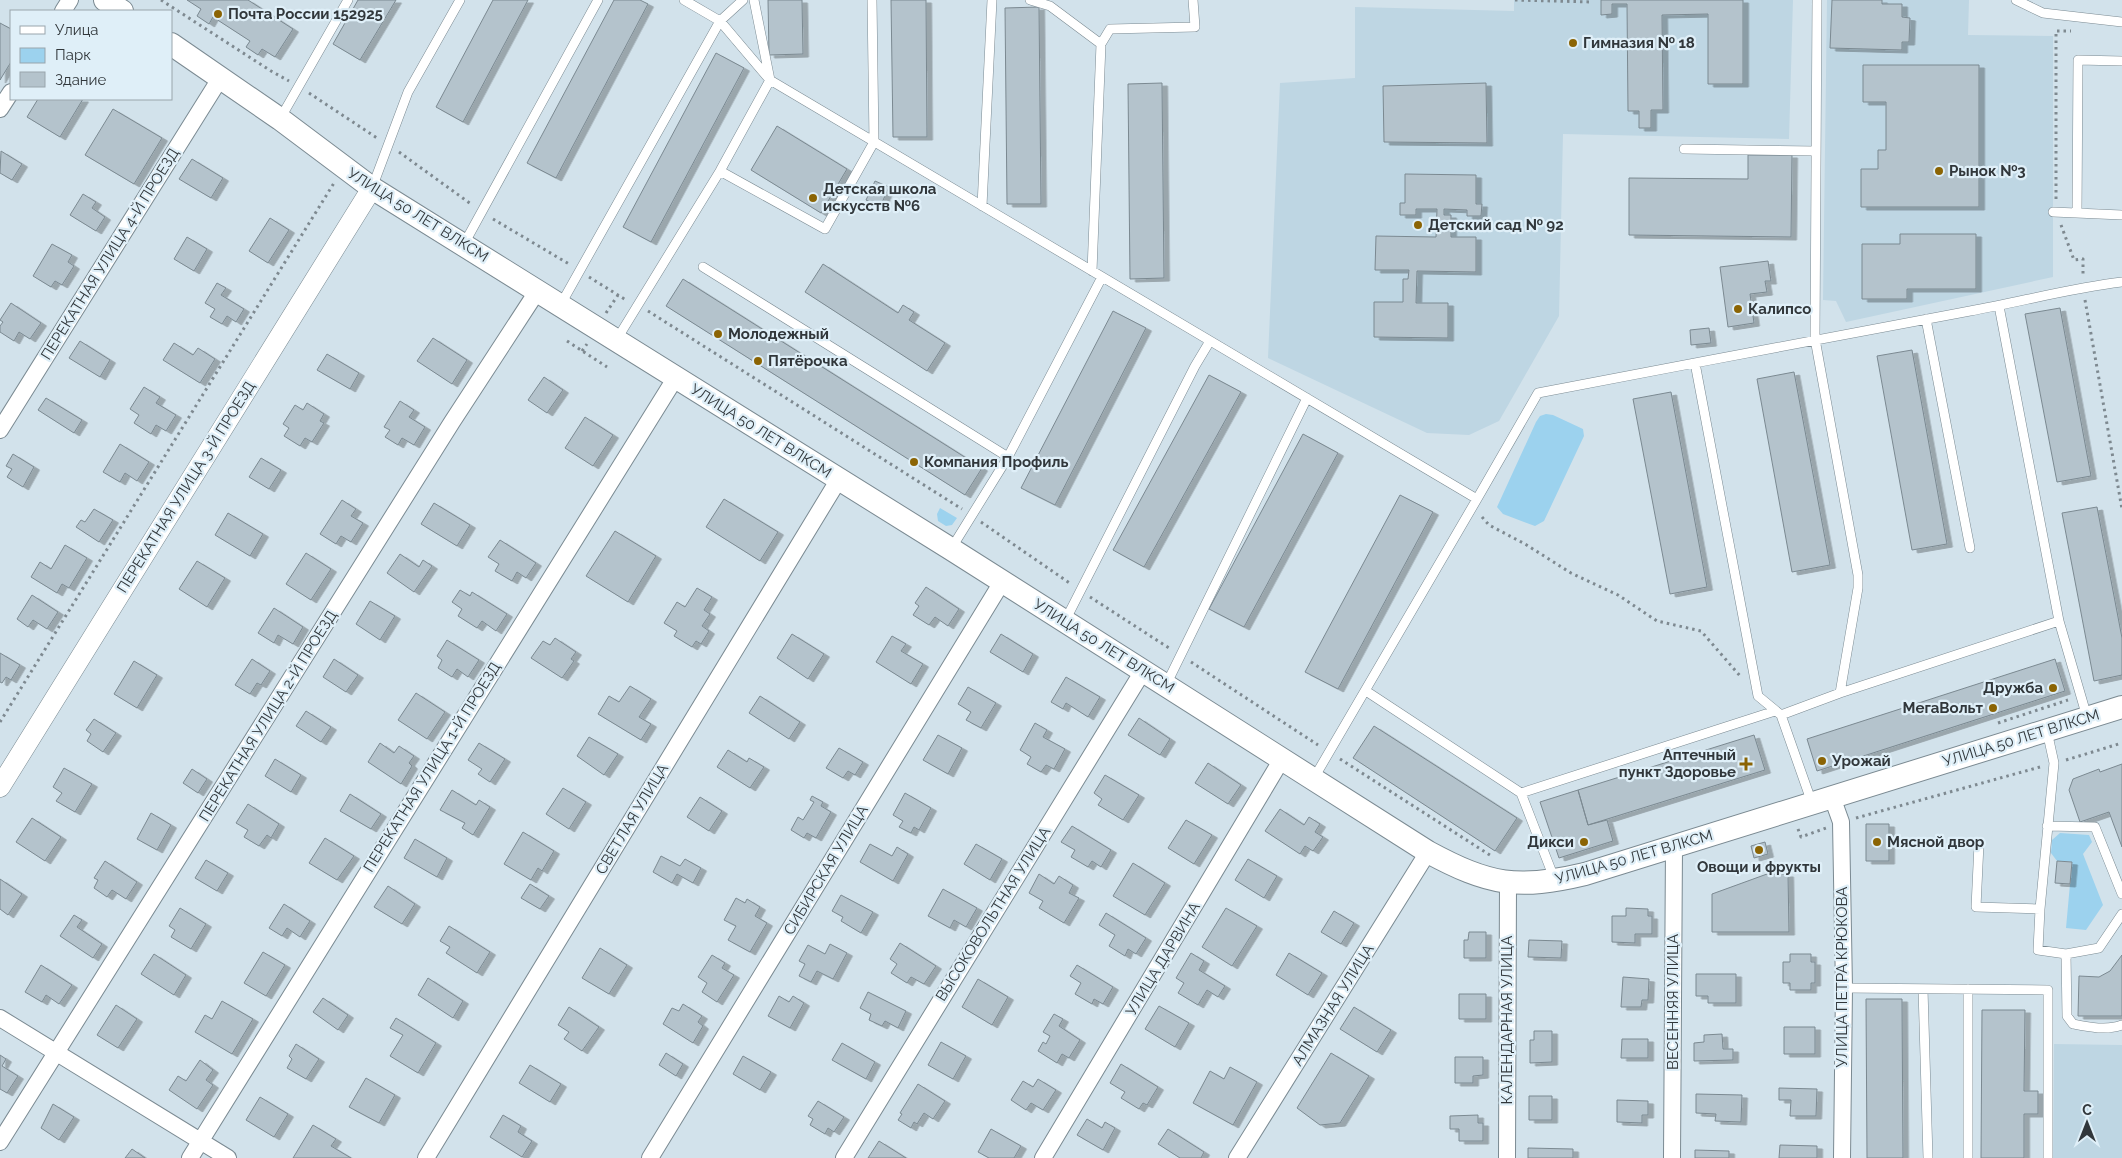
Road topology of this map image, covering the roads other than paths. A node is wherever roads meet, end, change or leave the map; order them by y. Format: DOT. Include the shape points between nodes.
graph roads {
  1 [pos="105,0"];
  2 [pos="348,0"];
  3 [pos="460,0"];
  4 [pos="598,0"];
  5 [pos="684,0"];
  6 [pos="743,0"];
  7 [pos="754,0"];
  8 [pos="872,0"];
  9 [pos="992,0"];
  10 [pos="1030,0"];
  11 [pos="1193,0"];
  12 [pos="1817,0"];
  13 [pos="2016,0"];
  14 [pos="120,10"];
  15 [pos="720,21"];
  16 [pos="2122,22"];
  17 [pos="1101,44"];
  18 [pos="172,45"];
  19 [pos="2122,61"];
  20 [pos="221,77"];
  21 [pos="770,80"];
  22 [pos="10,94"];
  23 [pos="0,109"];
  24 [pos="280,119"];
  25 [pos="874,142"];
  26 [pos="1684,150"];
  27 [pos="1815,151"];
  28 [pos="720,170"];
  29 [pos="372,188"];
  30 [pos="982,206"];
  31 [pos="2054,212"];
  32 [pos="2077,213"];
  33 [pos="2122,214"];
  34 [pos="464,244"];
  35 [pos="703,267"];
  36 [pos="1092,271"];
  37 [pos="1102,277"];
  38 [pos="2122,282"];
  39 [pos="538,290"];
  40 [pos="561,304"];
  41 [pos="1999,306"];
  42 [pos="1926,319"];
  43 [pos="1815,339"];
  44 [pos="617,340"];
  45 [pos="1210,341"];
  46 [pos="1695,363"];
  47 [pos="676,377"];
  48 [pos="1307,398"];
  49 [pos="0,430"];
  50 [pos="1008,457"];
  51 [pos="839,479"];
  52 [pos="1477,499"];
  53 [pos="1970,548"];
  54 [pos="951,549"];
  55 [pos="1002,582"];
  56 [pos="2059,621"];
  57 [pos="1065,622"];
  58 [pos="1143,671"];
  59 [pos="1166,685"];
  60 [pos="1366,691"];
  61 [pos="1840,693"];
  62 [pos="2084,707"];
  63 [pos="2122,707"];
  64 [pos="1778,713"];
  65 [pos="2047,730"];
  66 [pos="1282,759"];
  67 [pos="1314,779"];
  68 [pos="0,787"];
  69 [pos="1521,792"];
  70 [pos="1822,800"];
  71 [pos="2047,826"];
  72 [pos="1978,844"];
  73 [pos="1674,847"];
  74 [pos="1428,852"];
  75 [pos="1505,872"];
  76 [pos="1555,881"];
  77 [pos="2122,894"];
  78 [pos="2040,909"];
  79 [pos="2122,914"];
  80 [pos="2066,954"];
  81 [pos="1844,988"];
  82 [pos="1924,989"];
  83 [pos="1968,989"];
  84 [pos="0,1018"];
  85 [pos="2122,1025"];
  86 [pos="57,1054"];
  87 [pos="199,1141"];
  88 [pos="0,1142"];
  89 [pos="190,1158"];
  90 [pos="228,1158"];
  91 [pos="426,1158"];
  92 [pos="650,1158"];
  93 [pos="844,1158"];
  94 [pos="1043,1158"];
  95 [pos="1237,1158"];
  96 [pos="1507,1158"];
  97 [pos="1672,1158"];
  98 [pos="1842,1158"];
  99 [pos="1928,1158"];
  100 [pos="1968,1158"];
  101 [pos="2048,1158"];
  1 -- 14 [label="main road"];
  2 -- 24 [label="lane"];
  3 -- 29 [label="lane" via="408,92"];
  4 -- 34 [label="lane"];
  5 -- 15 [label="lane"];
  6 -- 15 [label="lane"];
  7 -- 21 [label="lane"];
  8 -- 25 [label="lane"];
  9 -- 30 [label="lane"];
  10 -- 17 [label="lane" via="1050,6"];
  11 -- 17 [label="lane" via="1195,27 1110,29"];
  12 -- 27 [label="lane"];
  13 -- 16 [label="lane" via="2043,13"];
  15 -- 21 [label="lane"];
  15 -- 40 [label="lane"];
  17 -- 36 [label="lane"];
  18 -- 20 [label="main road, УЛИЦА 50 ЛЕТ ВЛКСМ"];
  19 -- 32 [label="lane" via="2078,60"];
  20 -- 24 [label="main road, УЛИЦА 50 ЛЕТ ВЛКСМ"];
  20 -- 49 [label="street, ПЕРЕКАТНАЯ УЛИЦА 4-Й ПРОЕЗД"];
  21 -- 25 [label="lane"];
  21 -- 28 [label="lane"];
  22 -- 23 [label="street"];
  24 -- 29 [label="main road, УЛИЦА 50 ЛЕТ ВЛКСМ"];
  25 -- 28 [label="lane" via="825,229"];
  25 -- 30 [label="lane"];
  26 -- 27 [label="lane"];
  27 -- 43 [label="lane"];
  28 -- 44 [label="lane"];
  29 -- 34 [label="main road, УЛИЦА 50 ЛЕТ ВЛКСМ"];
  29 -- 68 [label="street, ПЕРЕКАТНАЯ УЛИЦА 3-Й ПРОЕЗД"];
  30 -- 36 [label="lane"];
  31 -- 32 [label="lane"];
  32 -- 33 [label="lane"];
  34 -- 39 [label="main road, УЛИЦА 50 ЛЕТ ВЛКСМ"];
  35 -- 50 [label="lane"];
  36 -- 37 [label="lane"];
  37 -- 45 [label="lane"];
  37 -- 50 [label="lane"];
  38 -- 41 [label="lane"];
  39 -- 40 [label="main road, УЛИЦА 50 ЛЕТ ВЛКСМ"];
  39 -- 86 [label="street, ПЕРЕКАТНАЯ УЛИЦА 2-Й ПРОЕЗД"];
  40 -- 44 [label="main road, УЛИЦА 50 ЛЕТ ВЛКСМ"];
  41 -- 42 [label="lane"];
  41 -- 56 [label="lane"];
  42 -- 43 [label="lane"];
  42 -- 53 [label="lane"];
  43 -- 46 [label="lane"];
  43 -- 61 [label="lane" via="1858,575"];
  44 -- 47 [label="main road, УЛИЦА 50 ЛЕТ ВЛКСМ"];
  45 -- 48 [label="lane"];
  45 -- 57 [label="lane"];
  46 -- 52 [label="lane" via="1538,393"];
  46 -- 64 [label="lane" via="1758,696"];
  47 -- 51 [label="main road, УЛИЦА 50 ЛЕТ ВЛКСМ"];
  47 -- 87 [label="street, ПЕРЕКАТНАЯ УЛИЦА 1-Й ПРОЕЗД"];
  48 -- 52 [label="lane"];
  48 -- 59 [label="lane"];
  50 -- 54 [label="lane"];
  51 -- 54 [label="main road, УЛИЦА 50 ЛЕТ ВЛКСМ"];
  51 -- 91 [label="street, СВЕТЛАЯ УЛИЦА"];
  52 -- 60 [label="lane"];
  54 -- 55 [label="main road, УЛИЦА 50 ЛЕТ ВЛКСМ"];
  55 -- 57 [label="main road, УЛИЦА 50 ЛЕТ ВЛКСМ"];
  55 -- 92 [label="street, СИБИРСКАЯ УЛИЦА"];
  56 -- 61 [label="lane"];
  56 -- 62 [label="lane"];
  57 -- 58 [label="main road, УЛИЦА 50 ЛЕТ ВЛКСМ"];
  58 -- 59 [label="main road, УЛИЦА 50 ЛЕТ ВЛКСМ"];
  58 -- 93 [label="street, ВЫСОКОВОЛЬТНАЯ УЛИЦА"];
  59 -- 66 [label="main road, УЛИЦА 50 ЛЕТ ВЛКСМ"];
  60 -- 67 [label="lane"];
  60 -- 69 [label="lane"];
  61 -- 64 [label="lane"];
  62 -- 63 [label="main road, УЛИЦА 50 ЛЕТ ВЛКСМ"];
  62 -- 65 [label="main road, УЛИЦА 50 ЛЕТ ВЛКСМ"];
  64 -- 69 [label="lane"];
  64 -- 70 [label="lane"];
  65 -- 70 [label="main road, УЛИЦА 50 ЛЕТ ВЛКСМ"];
  65 -- 71 [label="lane" via="2054,763"];
  66 -- 67 [label="main road, УЛИЦА 50 ЛЕТ ВЛКСМ"];
  66 -- 94 [label="street, УЛИЦА ДАРВИНА"];
  67 -- 74 [label="main road, УЛИЦА 50 ЛЕТ ВЛКСМ"];
  69 -- 76 [label="lane"];
  70 -- 73 [label="main road, УЛИЦА 50 ЛЕТ ВЛКСМ"];
  70 -- 81 [label="street, УЛИЦА ПЕТРА КРЮКОВА" via="1841,822"];
  71 -- 77 [label="lane" via="2095,827"];
  71 -- 78 [label="lane"];
  72 -- 78 [label="lane" via="1976,907"];
  73 -- 76 [label="main road, УЛИЦА 50 ЛЕТ ВЛКСМ"];
  73 -- 97 [label="street, ВЕСЕННЯЯ УЛИЦА"];
  74 -- 75 [label="main road, УЛИЦА 50 ЛЕТ ВЛКСМ" via="1486,879"];
  74 -- 95 [label="street, АЛМАЗНАЯ УЛИЦА"];
  75 -- 76 [label="main road, УЛИЦА 50 ЛЕТ ВЛКСМ" via="1534,884"];
  75 -- 96 [label="street, КАЛЕНДАРНАЯ УЛИЦА"];
  78 -- 80 [label="lane" via="2038,950"];
  79 -- 80 [label="lane" via="2099,948"];
  80 -- 85 [label="lane" via="2066,1016 2073,1024 2093,1028"];
  81 -- 82 [label="lane"];
  81 -- 98 [label="street, УЛИЦА ПЕТРА КРЮКОВА"];
  82 -- 83 [label="lane"];
  82 -- 99 [label="lane"];
  83 -- 100 [label="lane"];
  83 -- 101 [label="lane" via="2048,990"];
  84 -- 86 [label="street"];
  86 -- 87 [label="street"];
  86 -- 88 [label="street, ПЕРЕКАТНАЯ УЛИЦА 2-Й ПРОЕЗД"];
  87 -- 89 [label="street, ПЕРЕКАТНАЯ УЛИЦА 1-Й ПРОЕЗД"];
  87 -- 90 [label="street"];
}
